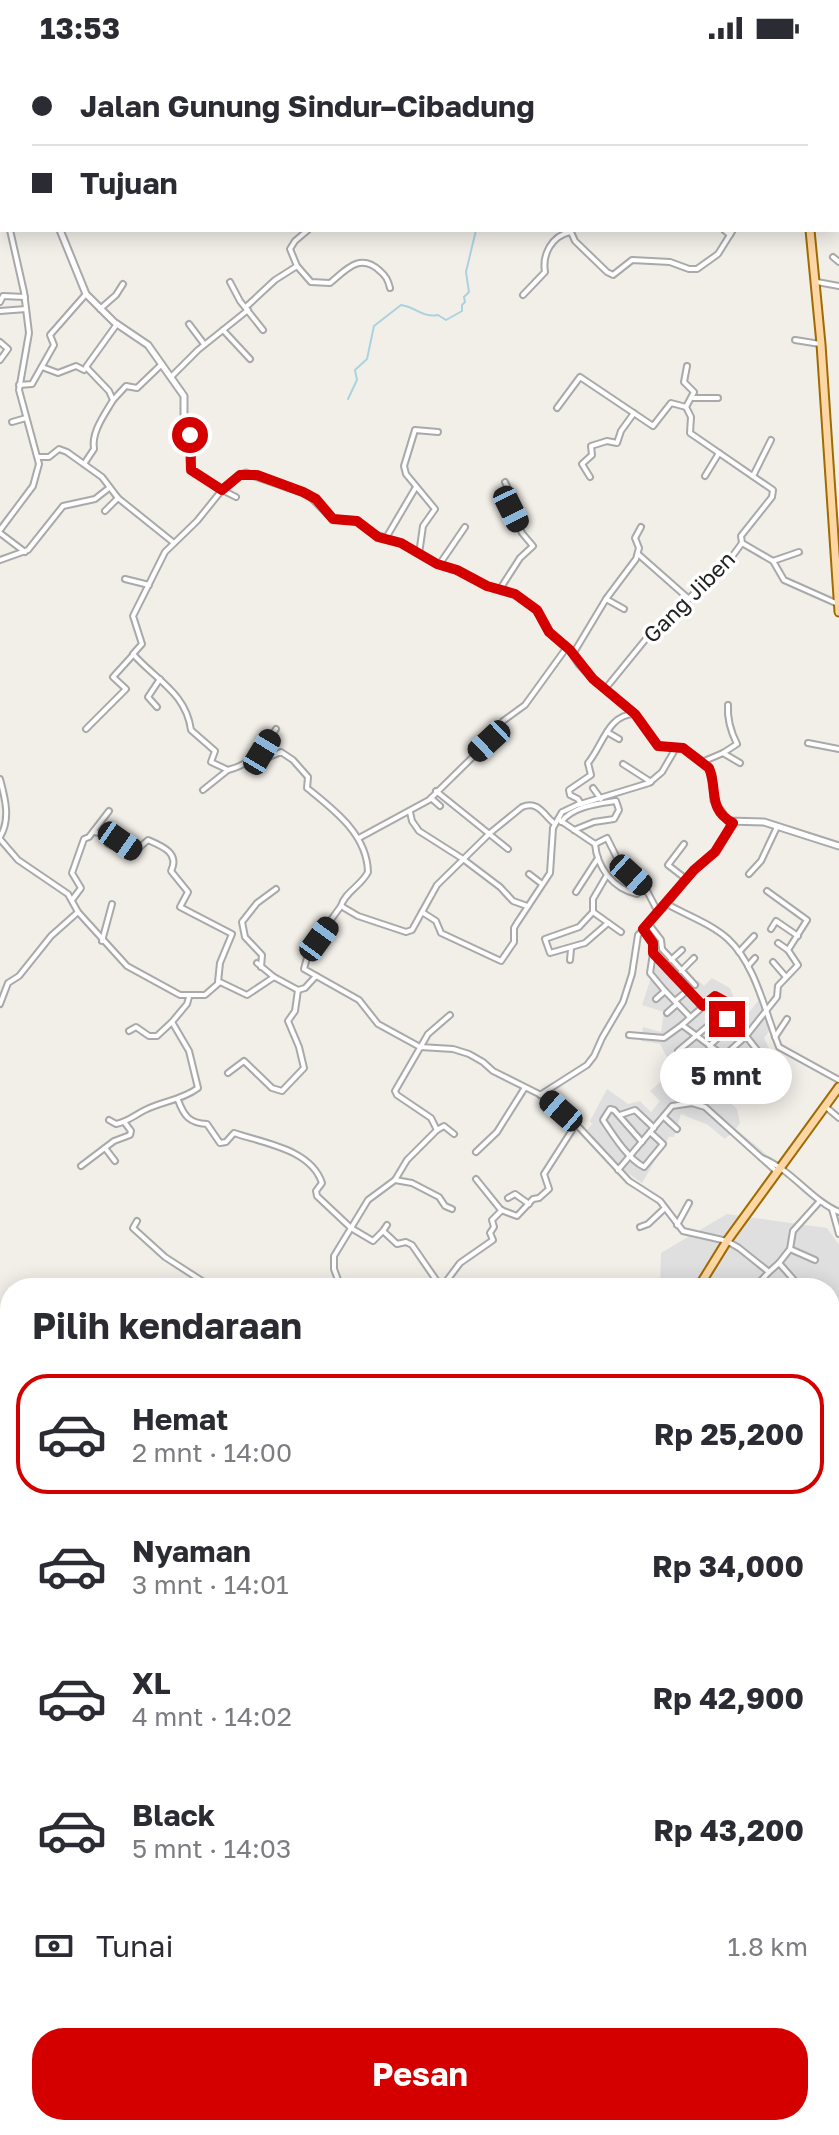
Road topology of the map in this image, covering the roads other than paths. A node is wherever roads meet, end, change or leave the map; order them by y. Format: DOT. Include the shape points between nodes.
graph roads {
  1 [pos="10,232"];
  2 [pos="61,232"];
  3 [pos="306,232"];
  4 [pos="567,232"];
  5 [pos="571,232"];
  6 [pos="732,232"];
  7 [pos="810,232"];
  8 [pos="833,257"];
  9 [pos="839,262"];
  10 [pos="297,266"];
  11 [pos="230,282"];
  12 [pos="815,282"];
  13 [pos="123,284"];
  14 [pos="839,286"];
  15 [pos="390,288"];
  16 [pos="86,294"];
  17 [pos="523,295"];
  18 [pos="25,297"];
  19 [pos="0,302"];
  20 [pos="247,308"];
  21 [pos="26,309"];
  22 [pos="100,309"];
  23 [pos="0,311"];
  24 [pos="117,324"];
  25 [pos="189,324"];
  26 [pos="223,330"];
  27 [pos="263,330"];
  28 [pos="795,340"];
  29 [pos="0,342"];
  30 [pos="204,344"];
  31 [pos="821,344"];
  32 [pos="250,359"];
  33 [pos="0,360"];
  34 [pos="162,364"];
  35 [pos="687,366"];
  36 [pos="42,367"];
  37 [pos="87,371"];
  38 [pos="171,377"];
  39 [pos="19,385"];
  40 [pos="693,398"];
  41 [pos="718,398"];
  42 [pos="113,400"];
  43 [pos="686,407"];
  44 [pos="557,408"];
  45 [pos="634,413"];
  46 [pos="26,418"];
  47 [pos="12,422"];
  48 [pos="438,432"];
  49 [pos="771,440"];
  50 [pos="719,453"];
  51 [pos="38,457"];
  52 [pos="84,465"];
  53 [pos="705,476"];
  54 [pos="753,476"];
  55 [pos="590,477"];
  56 [pos="505,482"];
  57 [pos="110,487"];
  58 [pos="416,487"];
  59 [pos="222,490"];
  60 [pos="236,497"];
  61 [pos="118,498"];
  62 [pos="105,511"];
  63 [pos="836,523"];
  64 [pos="465,527"];
  65 [pos="641,527"];
  66 [pos="0,532"];
  67 [pos="386,538"];
  68 [pos="175,543"];
  69 [pos="742,543"];
  70 [pos="25,552"];
  71 [pos="799,552"];
  72 [pos="419,554"];
  73 [pos="638,554"];
  74 [pos="0,560"];
  75 [pos="773,561"];
  76 [pos="439,565"];
  77 [pos="125,579"];
  78 [pos="149,585"];
  79 [pos="500,589"];
  80 [pos="606,599"];
  81 [pos="689,599"];
  82 [pos="839,604"];
  83 [pos="624,609"];
  84 [pos="839,612"];
  85 [pos="567,647"];
  86 [pos="133,654"];
  87 [pos="573,654"];
  88 [pos="160,679"];
  89 [pos="606,688"];
  90 [pos="728,705"];
  91 [pos="157,707"];
  92 [pos="635,714"];
  93 [pos="86,729"];
  94 [pos="276,729"];
  95 [pos="607,732"];
  96 [pos="619,739"];
  97 [pos="808,743"];
  98 [pos="676,748"];
  99 [pos="839,749"];
  100 [pos="262,752"];
  101 [pos="723,753"];
  102 [pos="702,762"];
  103 [pos="740,763"];
  104 [pos="623,764"];
  105 [pos="228,770"];
  106 [pos="0,779"];
  107 [pos="651,782"];
  108 [pos="593,788"];
  109 [pos="203,790"];
  110 [pos="436,791"];
  111 [pos="431,798"];
  112 [pos="601,799"];
  113 [pos="581,804"];
  114 [pos="440,806"];
  115 [pos="109,811"];
  116 [pos="410,812"];
  117 [pos="558,822"];
  118 [pos="733,823"];
  119 [pos="777,827"];
  120 [pos="574,830"];
  121 [pos="93,832"];
  122 [pos="490,833"];
  123 [pos="0,838"];
  124 [pos="359,838"];
  125 [pos="595,844"];
  126 [pos="684,844"];
  127 [pos="839,846"];
  128 [pos="508,849"];
  129 [pos="598,858"];
  130 [pos="463,859"];
  131 [pos="529,874"];
  132 [pos="749,874"];
  133 [pos="607,875"];
  134 [pos="686,879"];
  135 [pos="542,884"];
  136 [pos="644,887"];
  137 [pos="276,889"];
  138 [pos="767,891"];
  139 [pos="576,892"];
  140 [pos="72,900"];
  141 [pos="112,904"];
  142 [pos="667,904"];
  143 [pos="341,906"];
  144 [pos="527,906"];
  145 [pos="78,912"];
  146 [pos="422,912"];
  147 [pos="593,912"];
  148 [pos="658,912"];
  149 [pos="608,923"];
  150 [pos="648,923"];
  151 [pos="643,929"];
  152 [pos="771,929"];
  153 [pos="621,932"];
  154 [pos="754,936"];
  155 [pos="798,936"];
  156 [pos="102,941"];
  157 [pos="778,943"];
  158 [pos="571,949"];
  159 [pos="682,950"];
  160 [pos="788,950"];
  161 [pos="739,952"];
  162 [pos="653,953"];
  163 [pos="694,958"];
  164 [pos="755,958"];
  165 [pos="570,960"];
  166 [pos="671,960"];
  167 [pos="773,962"];
  168 [pos="257,963"];
  169 [pos="748,966"];
  170 [pos="261,967"];
  171 [pos="681,971"];
  172 [pos="316,976"];
  173 [pos="274,977"];
  174 [pos="786,977"];
  175 [pos="218,982"];
  176 [pos="695,985"];
  177 [pos="298,990"];
  178 [pos="688,990"];
  179 [pos="665,991"];
  180 [pos="189,997"];
  181 [pos="656,999"];
  182 [pos="676,1002"];
  183 [pos="0,1004"];
  184 [pos="703,1006"];
  185 [pos="727,1010"];
  186 [pos="766,1010"];
  187 [pos="667,1013"];
  188 [pos="450,1015"];
  189 [pos="690,1017"];
  190 [pos="787,1019"];
  191 [pos="172,1022"];
  192 [pos="682,1025"];
  193 [pos="731,1026"];
  194 [pos="129,1031"];
  195 [pos="629,1035"];
  196 [pos="695,1036"];
  197 [pos="746,1036"];
  198 [pos="775,1037"];
  199 [pos="708,1046"];
  200 [pos="420,1047"];
  201 [pos="678,1051"];
  202 [pos="724,1056"];
  203 [pos="228,1073"];
  204 [pos="839,1080"];
  205 [pos="707,1082"];
  206 [pos="839,1087"];
  207 [pos="524,1089"];
  208 [pos="540,1095"];
  209 [pos="178,1100"];
  210 [pos="692,1103"];
  211 [pos="825,1106"];
  212 [pos="620,1115"];
  213 [pos="663,1117"];
  214 [pos="839,1118"];
  215 [pos="109,1120"];
  216 [pos="124,1122"];
  217 [pos="576,1124"];
  218 [pos="677,1129"];
  219 [pos="437,1130"];
  220 [pos="652,1130"];
  221 [pos="454,1134"];
  222 [pos="642,1142"];
  223 [pos="105,1148"];
  224 [pos="476,1152"];
  225 [pos="630,1155"];
  226 [pos="115,1161"];
  227 [pos="81,1166"];
  228 [pos="618,1170"];
  229 [pos="778,1170"];
  230 [pos="476,1179"];
  231 [pos="395,1180"];
  232 [pos="508,1198"];
  233 [pos="820,1201"];
  234 [pos="689,1203"];
  235 [pos="529,1204"];
  236 [pos="665,1208"];
  237 [pos="452,1209"];
  238 [pos="832,1209"];
  239 [pos="502,1210"];
  240 [pos="839,1212"];
  241 [pos="137,1221"];
  242 [pos="387,1225"];
  243 [pos="677,1225"];
  244 [pos="640,1227"];
  245 [pos="351,1228"];
  246 [pos="383,1231"];
  247 [pos="839,1234"];
  248 [pos="727,1241"];
  249 [pos="790,1249"];
  250 [pos="815,1260"];
  251 [pos="779,1263"];
  252 [pos="769,1272"];
  253 [pos="198,1278"];
  254 [pos="337,1278"];
  255 [pos="436,1278"];
  256 [pos="450,1278"];
  257 [pos="704,1278"];
  258 [pos="763,1278"];
  259 [pos="792,1278"];
  1 -- 18 [label="street"];
  2 -- 16 [label="street"];
  3 -- 10 [label="street" via="291,247"];
  4 -- 17 [label="street" via="545,252 545,272"];
  5 -- 6 [label="street" via="613,275 632,260 697,269 718,254"];
  7 -- 12 [label="main road"];
  8 -- 9 [label="street"];
  10 -- 15 [label="street" via="317,284 330,283 358,262 371,263"];
  10 -- 20 [label="street"];
  11 -- 20 [label="street"];
  12 -- 14 [label="street"];
  12 -- 31 [label="main road"];
  13 -- 22 [label="street"];
  16 -- 22 [label="street"];
  16 -- 36 [label="street" via="50,335 54,345"];
  18 -- 19 [label="street" via="3,296"];
  18 -- 21 [label="street"];
  20 -- 26 [label="street"];
  20 -- 27 [label="street"];
  21 -- 23 [label="street"];
  21 -- 39 [label="street" via="29,341"];
  22 -- 24 [label="street"];
  24 -- 34 [label="street" via="144,341"];
  24 -- 37 [label="street"];
  25 -- 30 [label="street"];
  26 -- 30 [label="street"];
  26 -- 32 [label="street"];
  28 -- 31 [label="street"];
  29 -- 33 [label="street" via="8,349"];
  30 -- 38 [label="street"];
  31 -- 63 [label="main road"];
  34 -- 38 [label="street"];
  34 -- 42 [label="street" via="137,388 126,386"];
  35 -- 40 [label="street" via="684,382"];
  36 -- 37 [label="street" via="58,373 76,366"];
  36 -- 39 [label="street" via="32,384"];
  37 -- 42 [label="street"];
  38 -- 59 [label="street" via="185,398 191,470"];
  39 -- 46 [label="street"];
  40 -- 41 [label="street"];
  40 -- 43 [label="street"];
  42 -- 52 [label="street"];
  43 -- 45 [label="street" via="671,403 653,426"];
  43 -- 50 [label="street" via="690,433"];
  44 -- 45 [label="street" via="580,377"];
  45 -- 55 [label="street" via="617,443 591,446 592,455 582,464"];
  46 -- 47 [label="street"];
  46 -- 51 [label="street"];
  48 -- 58 [label="street" via="414,432 404,470"];
  49 -- 54 [label="street"];
  50 -- 53 [label="street"];
  50 -- 54 [label="street"];
  51 -- 52 [label="street" via="59,449"];
  51 -- 66 [label="street" via="33,486"];
  52 -- 57 [label="street"];
  54 -- 69 [label="street, Gang Jiben" via="774,493 741,536"];
  56 -- 79 [label="street" via="515,503 511,509 533,546"];
  57 -- 61 [label="street"];
  57 -- 70 [label="street" via="100,497 63,506"];
  58 -- 67 [label="street"];
  58 -- 72 [label="street" via="435,509 423,526"];
  59 -- 60 [label="street"];
  59 -- 67 [label="street" via="240,475 257,475 308,494 330,517 357,521"];
  59 -- 68 [label="street"];
  61 -- 62 [label="street"];
  61 -- 68 [label="street"];
  63 -- 82 [label="main road"];
  64 -- 76 [label="street"];
  65 -- 73 [label="street" via="635,538"];
  66 -- 70 [label="street"];
  67 -- 72 [label="street"];
  68 -- 78 [label="street"];
  69 -- 75 [label="street"];
  69 -- 81 [label="street, Gang Jiben" via="723,569"];
  70 -- 74 [label="street"];
  71 -- 75 [label="street"];
  72 -- 76 [label="street"];
  73 -- 80 [label="street"];
  73 -- 81 [label="street"];
  75 -- 82 [label="street" via="784,580"];
  76 -- 79 [label="street"];
  77 -- 78 [label="street"];
  78 -- 86 [label="street" via="133,616 142,644"];
  79 -- 85 [label="street" via="537,610 549,632"];
  80 -- 83 [label="street"];
  80 -- 87 [label="street"];
  81 -- 89 [label="street, Gang Jiben" via="654,629"];
  82 -- 84 [label="main road"];
  85 -- 87 [label="street"];
  85 -- 110 [label="street" via="525,705"];
  86 -- 88 [label="street"];
  86 -- 93 [label="street" via="113,677 126,689"];
  87 -- 89 [label="street"];
  88 -- 91 [label="street" via="148,697"];
  88 -- 105 [label="street" via="180,698 191,730 215,751 212,763"];
  89 -- 92 [label="street"];
  90 -- 101 [label="street" via="730,732 737,744"];
  92 -- 95 [label="street" via="621,717"];
  92 -- 98 [label="street" via="658,746"];
  94 -- 100 [label="street"];
  95 -- 96 [label="street"];
  95 -- 113 [label="street" via="588,763 591,775 569,790"];
  97 -- 99 [label="street"];
  98 -- 102 [label="street"];
  98 -- 107 [label="street"];
  100 -- 105 [label="street"];
  100 -- 124 [label="street" via="269,757 281,752 293,760 308,777 307,788 335,808"];
  101 -- 102 [label="street"];
  101 -- 103 [label="street"];
  102 -- 118 [label="street" via="712,774 714,801"];
  104 -- 107 [label="street"];
  105 -- 109 [label="street"];
  106 -- 123 [label="street" via="7,809"];
  107 -- 112 [label="street"];
  108 -- 112 [label="street"];
  110 -- 111 [label="street"];
  110 -- 122 [label="street"];
  111 -- 114 [label="street"];
  111 -- 116 [label="street"];
  112 -- 113 [label="street"];
  113 -- 117 [label="street" via="566,810"];
  115 -- 121 [label="street"];
  116 -- 124 [label="street"];
  116 -- 130 [label="street" via="419,831"];
  117 -- 120 [label="street"];
  117 -- 120 [label="street" via="588,806 616,801 614,819"];
  117 -- 122 [label="street" via="528,805"];
  117 -- 135 [label="street" via="551,870"];
  118 -- 119 [label="street"];
  118 -- 134 [label="street" via="715,852"];
  119 -- 127 [label="street"];
  119 -- 132 [label="street"];
  120 -- 125 [label="street"];
  121 -- 140 [label="street" via="84,839 73,866 82,887"];
  121 -- 175 [label="street" via="112,846 120,841 134,852 148,840 173,855 171,871 188,892 180,907 232,934"];
  122 -- 128 [label="street"];
  122 -- 130 [label="street"];
  123 -- 140 [label="street" via="18,860"];
  124 -- 143 [label="street" via="368,872"];
  125 -- 129 [label="street"];
  125 -- 136 [label="street" via="607,838 620,864"];
  126 -- 134 [label="street" via="668,865"];
  129 -- 133 [label="street"];
  129 -- 139 [label="street"];
  130 -- 144 [label="street" via="513,901"];
  130 -- 146 [label="street" via="437,885"];
  131 -- 135 [label="street"];
  133 -- 136 [label="street" via="632,893"];
  133 -- 147 [label="street" via="593,899"];
  134 -- 142 [label="street"];
  135 -- 144 [label="street"];
  136 -- 148 [label="street"];
  137 -- 170 [label="street" via="242,922 245,937 261,953"];
  138 -- 155 [label="street" via="807,920"];
  140 -- 145 [label="street"];
  141 -- 156 [label="street"];
  142 -- 148 [label="street"];
  142 -- 161 [label="street" via="723,935"];
  143 -- 146 [label="street" via="408,932"];
  143 -- 172 [label="street" via="308,952 303,967"];
  144 -- 146 [label="street" via="501,961 441,933 436,921"];
  145 -- 156 [label="street"];
  145 -- 183 [label="street" via="8,983"];
  147 -- 149 [label="street"];
  147 -- 158 [label="street" via="579,927 545,939 550,953"];
  148 -- 150 [label="street"];
  149 -- 153 [label="street"];
  149 -- 158 [label="street"];
  150 -- 151 [label="street"];
  150 -- 166 [label="street"];
  151 -- 162 [label="street"];
  151 -- 208 [label="street" via="623,1002 594,1056"];
  152 -- 155 [label="street" via="776,921"];
  154 -- 161 [label="street"];
  155 -- 160 [label="street"];
  156 -- 180 [label="street" via="136,972"];
  157 -- 160 [label="street"];
  158 -- 165 [label="street"];
  159 -- 166 [label="street"];
  160 -- 174 [label="street" via="798,965"];
  161 -- 169 [label="street"];
  162 -- 178 [label="street"];
  162 -- 179 [label="street" via="650,973"];
  163 -- 171 [label="street"];
  164 -- 169 [label="street"];
  166 -- 171 [label="street"];
  167 -- 174 [label="street"];
  168 -- 170 [label="street"];
  169 -- 186 [label="street"];
  170 -- 173 [label="street"];
  171 -- 176 [label="street"];
  172 -- 177 [label="street"];
  172 -- 200 [label="street" via="359,1000 378,1024"];
  173 -- 175 [label="street" via="247,995"];
  173 -- 177 [label="street"];
  174 -- 186 [label="street"];
  175 -- 180 [label="street" via="207,994"];
  177 -- 203 [label="street" via="288,1021 304,1068 282,1091 243,1061"];
  178 -- 182 [label="street"];
  178 -- 184 [label="street"];
  179 -- 181 [label="street"];
  179 -- 182 [label="street"];
  180 -- 191 [label="street"];
  182 -- 187 [label="street"];
  182 -- 189 [label="street"];
  184 -- 185 [label="street" via="715,996 726,1002"];
  184 -- 189 [label="street"];
  185 -- 193 [label="street"];
  185 -- 196 [label="street"];
  186 -- 197 [label="street"];
  186 -- 198 [label="street"];
  188 -- 200 [label="street"];
  189 -- 192 [label="street"];
  190 -- 198 [label="street"];
  191 -- 194 [label="street" via="157,1036 136,1027"];
  191 -- 209 [label="street" via="189,1051 199,1086"];
  192 -- 195 [label="street" via="664,1038"];
  192 -- 196 [label="street"];
  193 -- 197 [label="street"];
  193 -- 199 [label="street"];
  196 -- 199 [label="street"];
  196 -- 201 [label="street"];
  197 -- 202 [label="street"];
  197 -- 205 [label="street" via="757,1050 721,1092"];
  198 -- 204 [label="street" via="779,1047"];
  199 -- 202 [label="street"];
  200 -- 207 [label="street" via="475,1057"];
  200 -- 219 [label="street" via="395,1091 431,1118"];
  202 -- 205 [label="street"];
  205 -- 210 [label="street"];
  206 -- 211 [label="main road"];
  207 -- 208 [label="street"];
  207 -- 224 [label="street" via="497,1132"];
  208 -- 217 [label="street"];
  209 -- 216 [label="street"];
  209 -- 245 [label="street" via="184,1115 196,1124 207,1124 220,1143 234,1133 301,1157 320,1176 316,1195"];
  210 -- 213 [label="street" via="674,1105"];
  210 -- 229 [label="street" via="705,1107"];
  211 -- 214 [label="street"];
  211 -- 229 [label="main road"];
  212 -- 220 [label="street" via="635,1110"];
  212 -- 222 [label="street"];
  212 -- 225 [label="street" via="610,1109 603,1120"];
  213 -- 218 [label="street"];
  213 -- 220 [label="street"];
  215 -- 216 [label="street"];
  216 -- 223 [label="street" via="130,1135"];
  217 -- 228 [label="street"];
  217 -- 235 [label="street" via="544,1174 549,1189"];
  219 -- 221 [label="street" via="444,1126"];
  219 -- 231 [label="street"];
  220 -- 222 [label="street"];
  220 -- 225 [label="street" via="663,1144 648,1166"];
  222 -- 225 [label="street"];
  223 -- 226 [label="street"];
  223 -- 227 [label="street"];
  225 -- 228 [label="street"];
  228 -- 236 [label="street"];
  229 -- 233 [label="street"];
  229 -- 248 [label="main road"];
  230 -- 239 [label="street"];
  231 -- 237 [label="street" via="412,1183"];
  231 -- 245 [label="street" via="368,1200"];
  232 -- 235 [label="street" via="515,1194"];
  233 -- 238 [label="street"];
  233 -- 249 [label="street" via="793,1231"];
  234 -- 243 [label="street"];
  235 -- 239 [label="street" via="516,1216"];
  236 -- 243 [label="street"];
  236 -- 244 [label="street"];
  238 -- 240 [label="street"];
  238 -- 247 [label="street"];
  239 -- 256 [label="street" via="492,1220 493,1240 460,1263"];
  241 -- 253 [label="street" via="133,1228 155,1250"];
  242 -- 246 [label="street"];
  243 -- 248 [label="street" via="687,1233"];
  245 -- 246 [label="street" via="373,1241"];
  245 -- 254 [label="street" via="334,1256"];
  246 -- 255 [label="street" via="397,1244 412,1245"];
  248 -- 252 [label="street"];
  248 -- 257 [label="main road"];
  249 -- 250 [label="street"];
  249 -- 251 [label="street"];
  251 -- 252 [label="street"];
  251 -- 259 [label="street"];
  252 -- 258 [label="street"];
}
